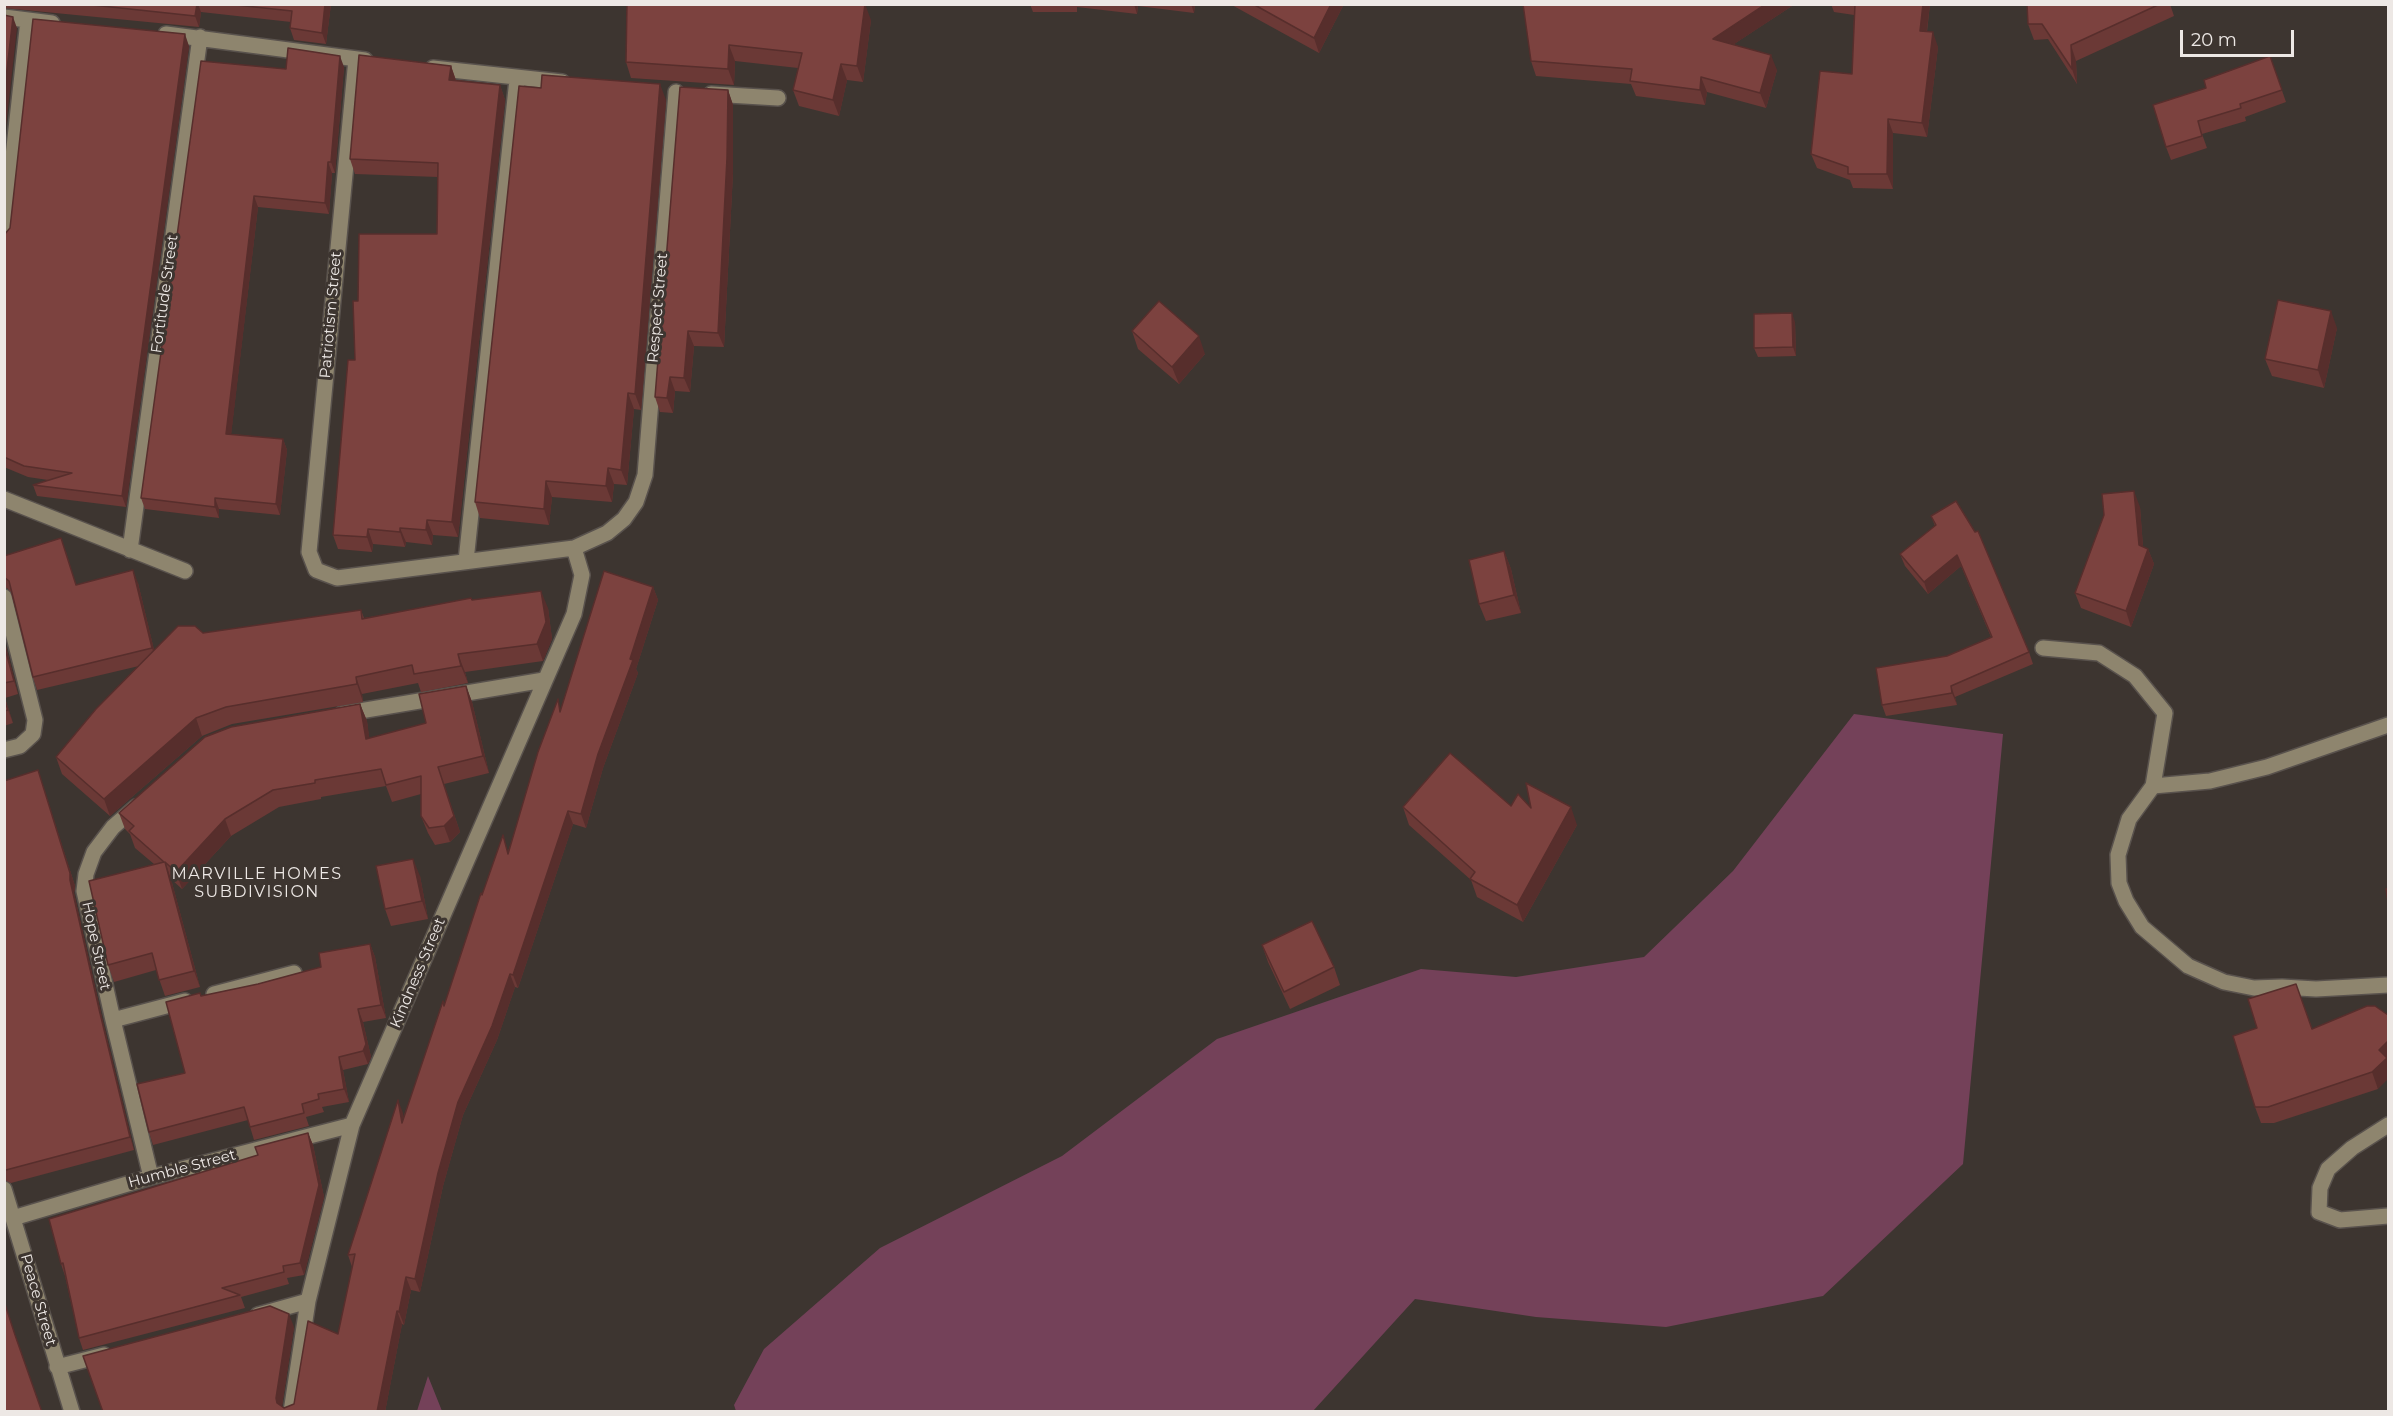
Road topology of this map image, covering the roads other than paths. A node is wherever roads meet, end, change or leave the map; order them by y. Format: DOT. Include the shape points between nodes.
graph roads {
  1 [pos="4,17"];
  2 [pos="28,20"];
  3 [pos="63,24"];
  4 [pos="154,33"];
  5 [pos="200,37"];
  6 [pos="356,59"];
  7 [pos="379,62"];
  8 [pos="414,66"];
  9 [pos="517,79"];
  10 [pos="574,83"];
  11 [pos="778,98"];
  12 [pos="8,175"];
  13 [pos="4,238"];
  14 [pos="4,499"];
  15 [pos="574,548"];
  16 [pos="130,550"];
  17 [pos="466,561"];
  18 [pos="185,570"];
  19 [pos="4,597"];
  20 [pos="2043,648"];
  21 [pos="543,680"];
  22 [pos="323,718"];
  23 [pos="2388,725"];
  24 [pos="4,750"];
  25 [pos="2153,786"];
  26 [pos="147,796"];
  27 [pos="294,973"];
  28 [pos="2388,985"];
  29 [pos="112,1020"];
  30 [pos="352,1125"];
  31 [pos="2388,1125"];
  32 [pos="151,1177"];
  33 [pos="4,1189"];
  34 [pos="2388,1216"];
  35 [pos="13,1218"];
  36 [pos="308,1301"];
  37 [pos="240,1319"];
  38 [pos="114,1352"];
  39 [pos="57,1367"];
  40 [pos="72,1412"];
  41 [pos="291,1412"];
  1 -- 2 [label="street"];
  2 -- 3 [label="street"];
  2 -- 12 [label="street"];
  4 -- 5 [label="street"];
  5 -- 6 [label="street"];
  5 -- 16 [label="street, Fortitude Street"];
  6 -- 7 [label="street"];
  6 -- 17 [label="street, Patriotism Street" via="309,552 316,570 337,578"];
  8 -- 9 [label="street"];
  9 -- 10 [label="street"];
  9 -- 17 [label="street"];
  11 -- 15 [label="street, Respect Street" via="682,92 645,475 636,502 624,519 607,533"];
  12 -- 13 [label="street"];
  14 -- 16 [label="street"];
  15 -- 17 [label="street"];
  15 -- 21 [label="street, Kindness Street" via="582,575 574,614"];
  16 -- 18 [label="street"];
  19 -- 24 [label="street" via="35,720 33,734 20,746"];
  20 -- 25 [label="street" via="2099,653 2134,676 2165,713"];
  21 -- 22 [label="street"];
  21 -- 30 [label="street, Kindness Street"];
  23 -- 25 [label="street" via="2267,767 2210,781"];
  25 -- 28 [label="street" via="2129,819 2118,855 2119,883 2126,901 2142,927 2158,941 2188,966 2224,982 2254,988"];
  26 -- 29 [label="street, Hope Street" via="94,852 86,874 84,891"];
  27 -- 29 [label="street"];
  29 -- 32 [label="street, Hope Street"];
  30 -- 32 [label="street, Humble Street"];
  30 -- 36 [label="street, Kindness Street"];
  31 -- 34 [label="street" via="2328,1169 2320,1188 2319,1212 2340,1220"];
  32 -- 35 [label="street, Humble Street"];
  33 -- 35 [label="street, Peace Street"];
  35 -- 39 [label="street, Peace Street"];
  36 -- 37 [label="street"];
  36 -- 41 [label="street, Kindness Street"];
  38 -- 39 [label="street"];
  39 -- 40 [label="street, Peace Street"];
}
